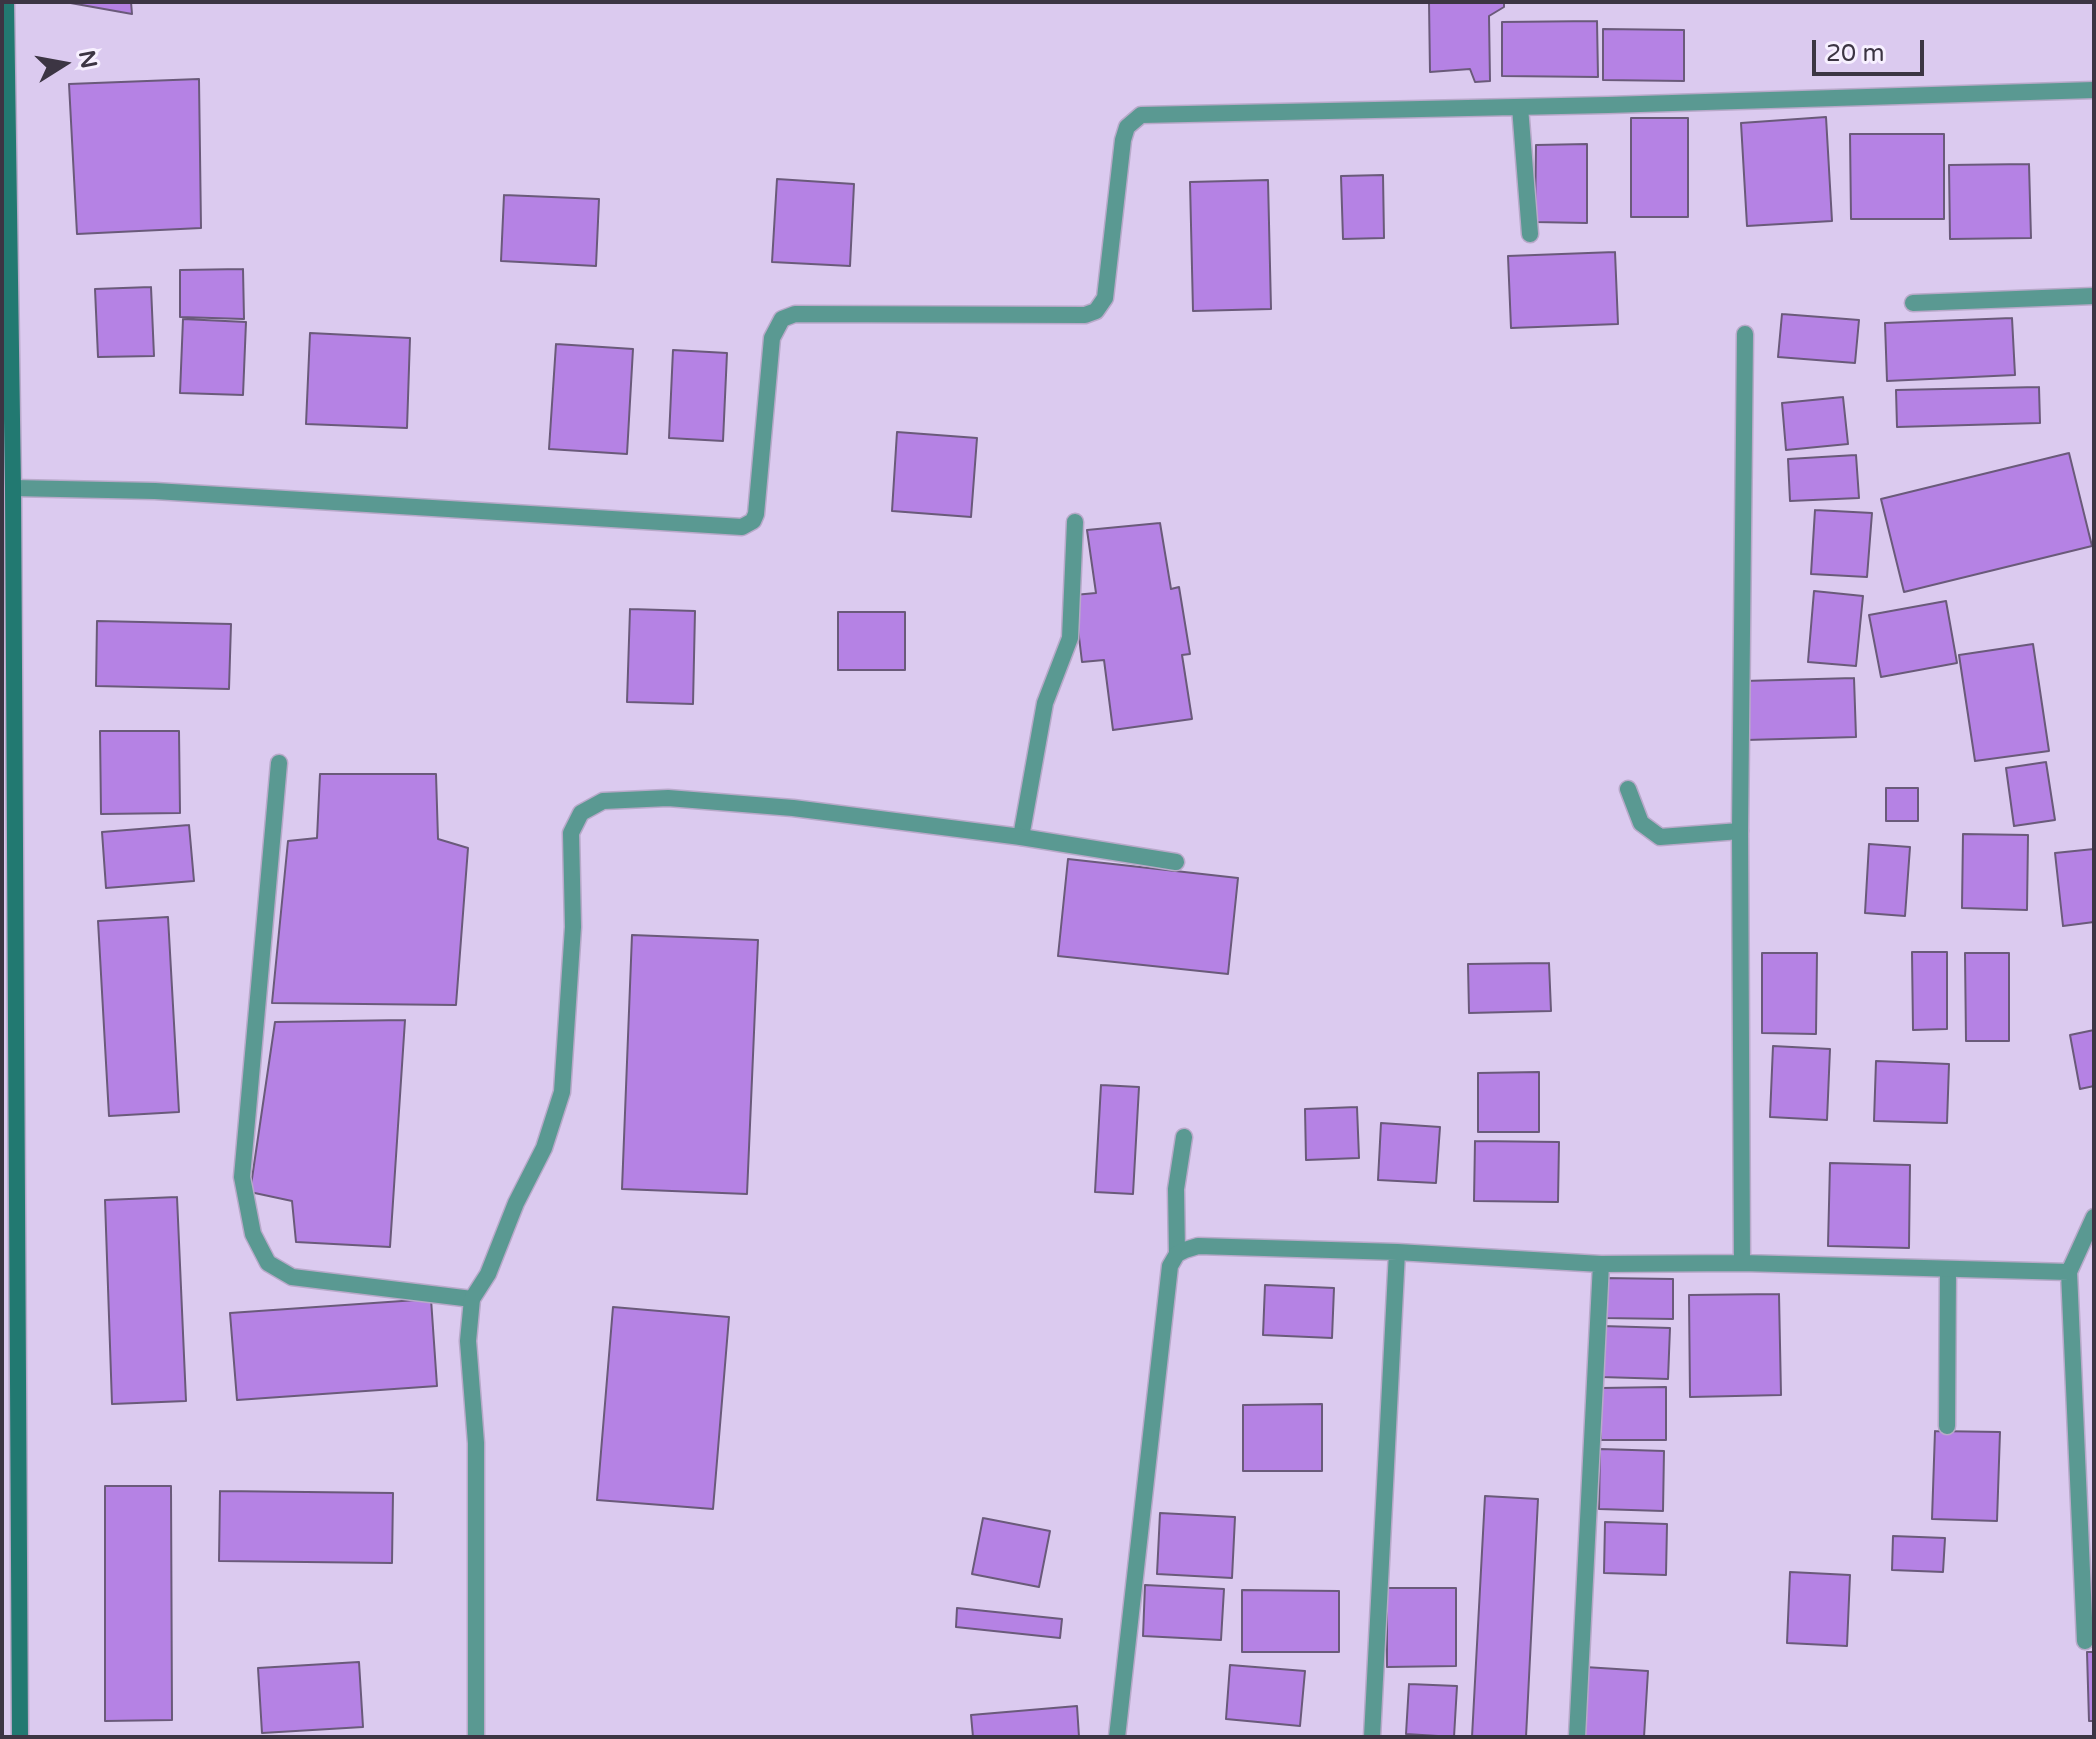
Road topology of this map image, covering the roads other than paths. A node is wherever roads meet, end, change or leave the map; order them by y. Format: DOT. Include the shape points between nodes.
graph roads {
  1 [pos="6,2"];
  2 [pos="2094,90"];
  3 [pos="1520,107"];
  4 [pos="1530,234"];
  5 [pos="2094,296"];
  6 [pos="1913,303"];
  7 [pos="1745,334"];
  8 [pos="13,488"];
  9 [pos="1075,522"];
  10 [pos="279,763"];
  11 [pos="1628,789"];
  12 [pos="1740,831"];
  13 [pos="1021,837"];
  14 [pos="1176,862"];
  15 [pos="1184,1137"];
  16 [pos="2094,1217"];
  17 [pos="1397,1252"];
  18 [pos="1177,1254"];
  19 [pos="1742,1263"];
  20 [pos="1601,1264"];
  21 [pos="1948,1269"];
  22 [pos="2069,1272"];
  23 [pos="472,1299"];
  24 [pos="1947,1426"];
  25 [pos="2085,1641"];
  26 [pos="20,1737"];
  27 [pos="476,1737"];
  28 [pos="1117,1737"];
  29 [pos="1372,1737"];
  30 [pos="1577,1737"];
  1 -- 8 [label="street"];
  2 -- 3 [label="street"];
  3 -- 4 [label="street"];
  3 -- 8 [label="street" via="1141,115 1127,127 1123,140 1105,298 1096,311 795,314 782,319 772,338 756,514 742,527 155,491"];
  5 -- 6 [label="street"];
  7 -- 12 [label="street"];
  8 -- 26 [label="street"];
  9 -- 13 [label="street" via="1070,638 1045,703"];
  10 -- 23 [label="street" via="242,1177 253,1234 268,1263 292,1277"];
  11 -- 12 [label="street" via="1641,823 1660,837"];
  12 -- 19 [label="street"];
  13 -- 14 [label="street"];
  13 -- 23 [label="street" via="668,798 603,801 581,813 571,833 573,927 562,1092 544,1148"];
  15 -- 18 [label="street" via="1176,1189"];
  16 -- 22 [label="street"];
  17 -- 18 [label="street" via="1198,1246"];
  17 -- 20 [label="street"];
  17 -- 29 [label="street"];
  18 -- 28 [label="street" via="1170,1266"];
  19 -- 20 [label="street"];
  19 -- 21 [label="street"];
  20 -- 30 [label="street"];
  21 -- 22 [label="street"];
  21 -- 24 [label="street"];
  22 -- 25 [label="street"];
  23 -- 27 [label="street" via="468,1341 476,1443"];
}
